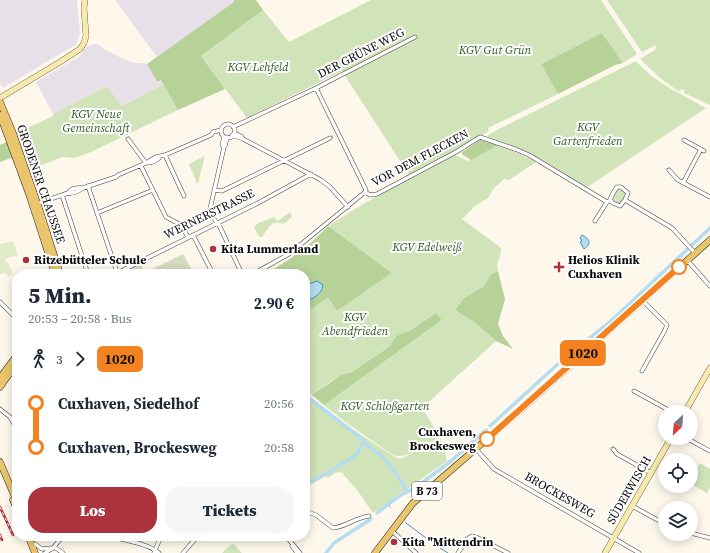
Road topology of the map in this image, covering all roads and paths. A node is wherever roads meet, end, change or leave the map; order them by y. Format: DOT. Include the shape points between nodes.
graph roads {
  1 [pos="85,0"];
  2 [pos="416,37"];
  3 [pos="316,88"];
  4 [pos="0,98"];
  5 [pos="0,102"];
  6 [pos="0,115"];
  7 [pos="233,127"];
  8 [pos="221,131"];
  9 [pos="233,134"];
  10 [pos="226,137"];
  11 [pos="128,138"];
  12 [pos="330,138"];
  13 [pos="684,140"];
  14 [pos="165,155"];
  15 [pos="283,160"];
  16 [pos="146,163"];
  17 [pos="141,166"];
  18 [pos="669,170"];
  19 [pos="311,174"];
  20 [pos="683,183"];
  21 [pos="85,187"];
  22 [pos="153,190"];
  23 [pos="214,190"];
  24 [pos="366,192"];
  25 [pos="62,195"];
  26 [pos="184,196"];
  27 [pos="710,197"];
  28 [pos="625,200"];
  29 [pos="608,201"];
  30 [pos="35,205"];
  31 [pos="348,207"];
  32 [pos="97,213"];
  33 [pos="595,221"];
  34 [pos="217,223"];
  35 [pos="193,235"];
  36 [pos="188,237"];
  37 [pos="710,240"];
  38 [pos="691,249"];
  39 [pos="687,260"];
  40 [pos="54,269"];
  41 [pos="58,269"];
  42 [pos="86,269"];
  43 [pos="115,269"];
  44 [pos="124,269"];
  45 [pos="210,269"];
  46 [pos="240,269"];
  47 [pos="262,269"];
  48 [pos="710,286"];
  49 [pos="642,300"];
  50 [pos="0,302"];
  51 [pos="12,314"];
  52 [pos="12,362"];
  53 [pos="710,368"];
  54 [pos="12,370"];
  55 [pos="642,371"];
  56 [pos="0,378"];
  57 [pos="0,387"];
  58 [pos="634,391"];
  59 [pos="659,405"];
  60 [pos="689,405"];
  61 [pos="0,410"];
  62 [pos="12,420"];
  63 [pos="698,444"];
  64 [pos="667,445"];
  65 [pos="476,448"];
  66 [pos="613,449"];
  67 [pos="710,451"];
  68 [pos="0,462"];
  69 [pos="0,471"];
  70 [pos="651,472"];
  71 [pos="12,490"];
  72 [pos="12,499"];
  73 [pos="632,506"];
  74 [pos="310,512"];
  75 [pos="369,516"];
  76 [pos="658,520"];
  77 [pos="391,530"];
  78 [pos="698,535"];
  79 [pos="614,538"];
  80 [pos="710,538"];
  81 [pos="30,541"];
  82 [pos="34,541"];
  83 [pos="59,541"];
  84 [pos="126,541"];
  85 [pos="159,541"];
  86 [pos="194,541"];
  87 [pos="292,543"];
  88 [pos="35,544"];
  89 [pos="54,547"];
  90 [pos="155,551"];
  91 [pos="35,553"];
  92 [pos="38,553"];
  93 [pos="45,553"];
  94 [pos="63,553"];
  95 [pos="159,553"];
  96 [pos="183,553"];
  97 [pos="297,553"];
  98 [pos="300,553"];
  99 [pos="375,553"];
  100 [pos="416,553"];
  101 [pos="458,553"];
  102 [pos="508,553"];
  103 [pos="605,553"];
  104 [pos="640,553"];
  1 -- 4 [label="street" via="86,36 80,49"];
  2 -- 3 [label="street, DER GRÜNE WEG"];
  3 -- 7 [label="street, DER GRÜNE WEG"];
  3 -- 24 [label="street"];
  5 -- 30 [label="main road, GRODENER CHAUSSEE"];
  6 -- 30 [label="main road, GRODENER CHAUSSEE"];
  7 -- 8 [label="street" via="227,124"];
  7 -- 9 [label="street"];
  8 -- 10 [label="street"];
  8 -- 14 [label="street" via="213,132"];
  9 -- 10 [label="street"];
  9 -- 15 [label="street"];
  10 -- 23 [label="street"];
  11 -- 16 [label="street"];
  12 -- 15 [label="street"];
  13 -- 20 [label="street" via="703,150"];
  14 -- 16 [label="street" via="152,163"];
  14 -- 26 [label="street"];
  15 -- 19 [label="street"];
  15 -- 23 [label="street" via="222,191"];
  16 -- 17 [label="street"];
  17 -- 21 [label="street"];
  17 -- 22 [label="street"];
  18 -- 20 [label="street"];
  19 -- 31 [label="street" via="326,183"];
  19 -- 34 [label="street, WERNERSTRASSE"];
  20 -- 27 [label="street"];
  21 -- 25 [label="street" via="70,190"];
  21 -- 32 [label="street"];
  22 -- 32 [label="street"];
  22 -- 36 [label="street" via="166,217 181,225"];
  23 -- 34 [label="street" via="210,210"];
  24 -- 29 [label="street, VOR DEM FLECKEN" via="370,195 376,194 480,137 529,155"];
  24 -- 31 [label="street, VOR DEM FLECKEN"];
  25 -- 30 [label="street"];
  25 -- 42 [label="street"];
  28 -- 29 [label="street" via="620,206"];
  28 -- 29 [label="street" via="628,193 619,187"];
  28 -- 38 [label="street" via="672,228"];
  29 -- 33 [label="street"];
  30 -- 40 [label="main road, GRODENER CHAUSSEE"];
  30 -- 41 [label="main road, GRODENER CHAUSSEE"];
  31 -- 47 [label="street, VOR DEM FLECKEN" via="289,254"];
  32 -- 43 [label="street"];
  34 -- 35 [label="street, WERNERSTRASSE"];
  34 -- 46 [label="street"];
  35 -- 36 [label="street, WERNERSTRASSE"];
  35 -- 45 [label="street"];
  36 -- 44 [label="street, WERNERSTRASSE"];
  37 -- 38 [label="main road, B 73"];
  38 -- 39 [label="main road, B 73"];
  39 -- 48 [label="street"];
  39 -- 49 [label="main road, B 73"];
  49 -- 55 [label="street" via="667,324"];
  49 -- 65 [label="main road, B 73"];
  50 -- 51 [label="street"];
  52 -- 56 [label="main road"];
  53 -- 60 [label="street"];
  54 -- 57 [label="main road"];
  58 -- 59 [label="street"];
  61 -- 62 [label="street"];
  63 -- 67 [label="street"];
  64 -- 70 [label="street, SÜDERWISCH"];
  65 -- 77 [label="main road, B 73" via="413,503"];
  65 -- 79 [label="street, BROCKESWEG" via="494,469"];
  66 -- 70 [label="street" via="617,454"];
  68 -- 71 [label="main road"];
  69 -- 72 [label="main road"];
  70 -- 73 [label="street, SÜDERWISCH"];
  73 -- 76 [label="street"];
  73 -- 79 [label="street, SÜDERWISCH"];
  74 -- 75 [label="street" via="316,514 333,528"];
  77 -- 99 [label="main road, B 73"];
  77 -- 100 [label="street"];
  78 -- 80 [label="street"];
  79 -- 103 [label="street, SÜDERWISCH"];
  79 -- 104 [label="street, BROCKESWEG"];
  81 -- 91 [label="main road"];
  82 -- 88 [label="main road"];
  83 -- 89 [label="street"];
  84 -- 90 [label="street"];
  85 -- 90 [label="street"];
  86 -- 96 [label="street"];
  87 -- 97 [label="street"];
  87 -- 98 [label="street"];
  88 -- 89 [label="street" via="42,549"];
  88 -- 92 [label="main road"];
  89 -- 93 [label="street"];
  89 -- 94 [label="street"];
  90 -- 95 [label="street"];
  101 -- 102 [label="street" via="472,536"];
}
